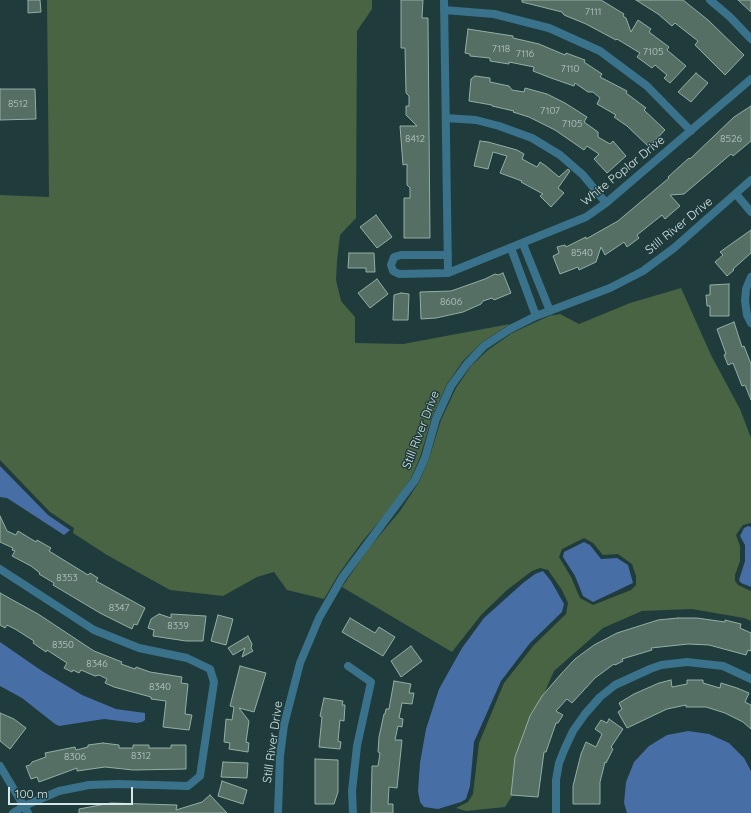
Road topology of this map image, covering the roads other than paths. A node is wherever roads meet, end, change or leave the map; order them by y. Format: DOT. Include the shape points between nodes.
graph roads {
  1 [pos="444,0"];
  2 [pos="710,0"];
  3 [pos="444,10"];
  4 [pos="751,39"];
  5 [pos="751,79"];
  6 [pos="446,118"];
  7 [pos="691,131"];
  8 [pos="750,180"];
  9 [pos="736,194"];
  10 [pos="606,203"];
  11 [pos="751,212"];
  12 [pos="522,244"];
  13 [pos="511,248"];
  14 [pos="448,255"];
  15 [pos="448,273"];
  16 [pos="751,277"];
  17 [pos="538,281"];
  18 [pos="525,286"];
  19 [pos="550,311"];
  20 [pos="536,316"];
  21 [pos="751,323"];
  22 [pos="0,569"];
  23 [pos="348,666"];
  24 [pos="751,679"];
  25 [pos="0,766"];
  26 [pos="26,809"];
  27 [pos="13,813"];
  28 [pos="278,813"];
  29 [pos="353,813"];
  30 [pos="556,813"];
  1 -- 3 [label="street"];
  2 -- 4 [label="street"];
  3 -- 6 [label="street"];
  3 -- 7 [label="street" via="494,14 549,28 600,51 647,86"];
  5 -- 7 [label="street, White Poplar Drive"];
  6 -- 10 [label="street" via="476,120 532,138 566,160 584,176"];
  6 -- 14 [label="street"];
  7 -- 10 [label="street, White Poplar Drive"];
  8 -- 9 [label="street, Still River Drive"];
  9 -- 11 [label="street"];
  9 -- 19 [label="street, Still River Drive" via="674,248 643,271 610,288"];
  10 -- 12 [label="street, White Poplar Drive" via="586,217"];
  12 -- 13 [label="street, White Poplar Drive"];
  12 -- 17 [label="street"];
  13 -- 15 [label="street, White Poplar Drive"];
  13 -- 18 [label="street"];
  14 -- 15 [label="street"];
  14 -- 15 [label="street, White Poplar Drive" via="401,255 394,257 391,265 393,271 399,274"];
  16 -- 21 [label="street" via="744,301"];
  17 -- 18 [label="street"];
  17 -- 19 [label="street"];
  18 -- 20 [label="street"];
  19 -- 20 [label="street, Still River Drive"];
  20 -- 28 [label="street, Still River Drive" via="490,342 467,364 451,386 436,419 415,480 342,578 319,618 300,663 284,725"];
  22 -- 26 [label="street" via="94,630 139,648 187,658 210,669 214,682 200,776 188,786 89,785 60,791"];
  23 -- 29 [label="street" via="371,682 356,746"];
  24 -- 30 [label="street" via="723,666 687,662 650,668 615,685 600,697 573,730 559,763"];
  25 -- 26 [label="street"];
  26 -- 27 [label="street"];
}
